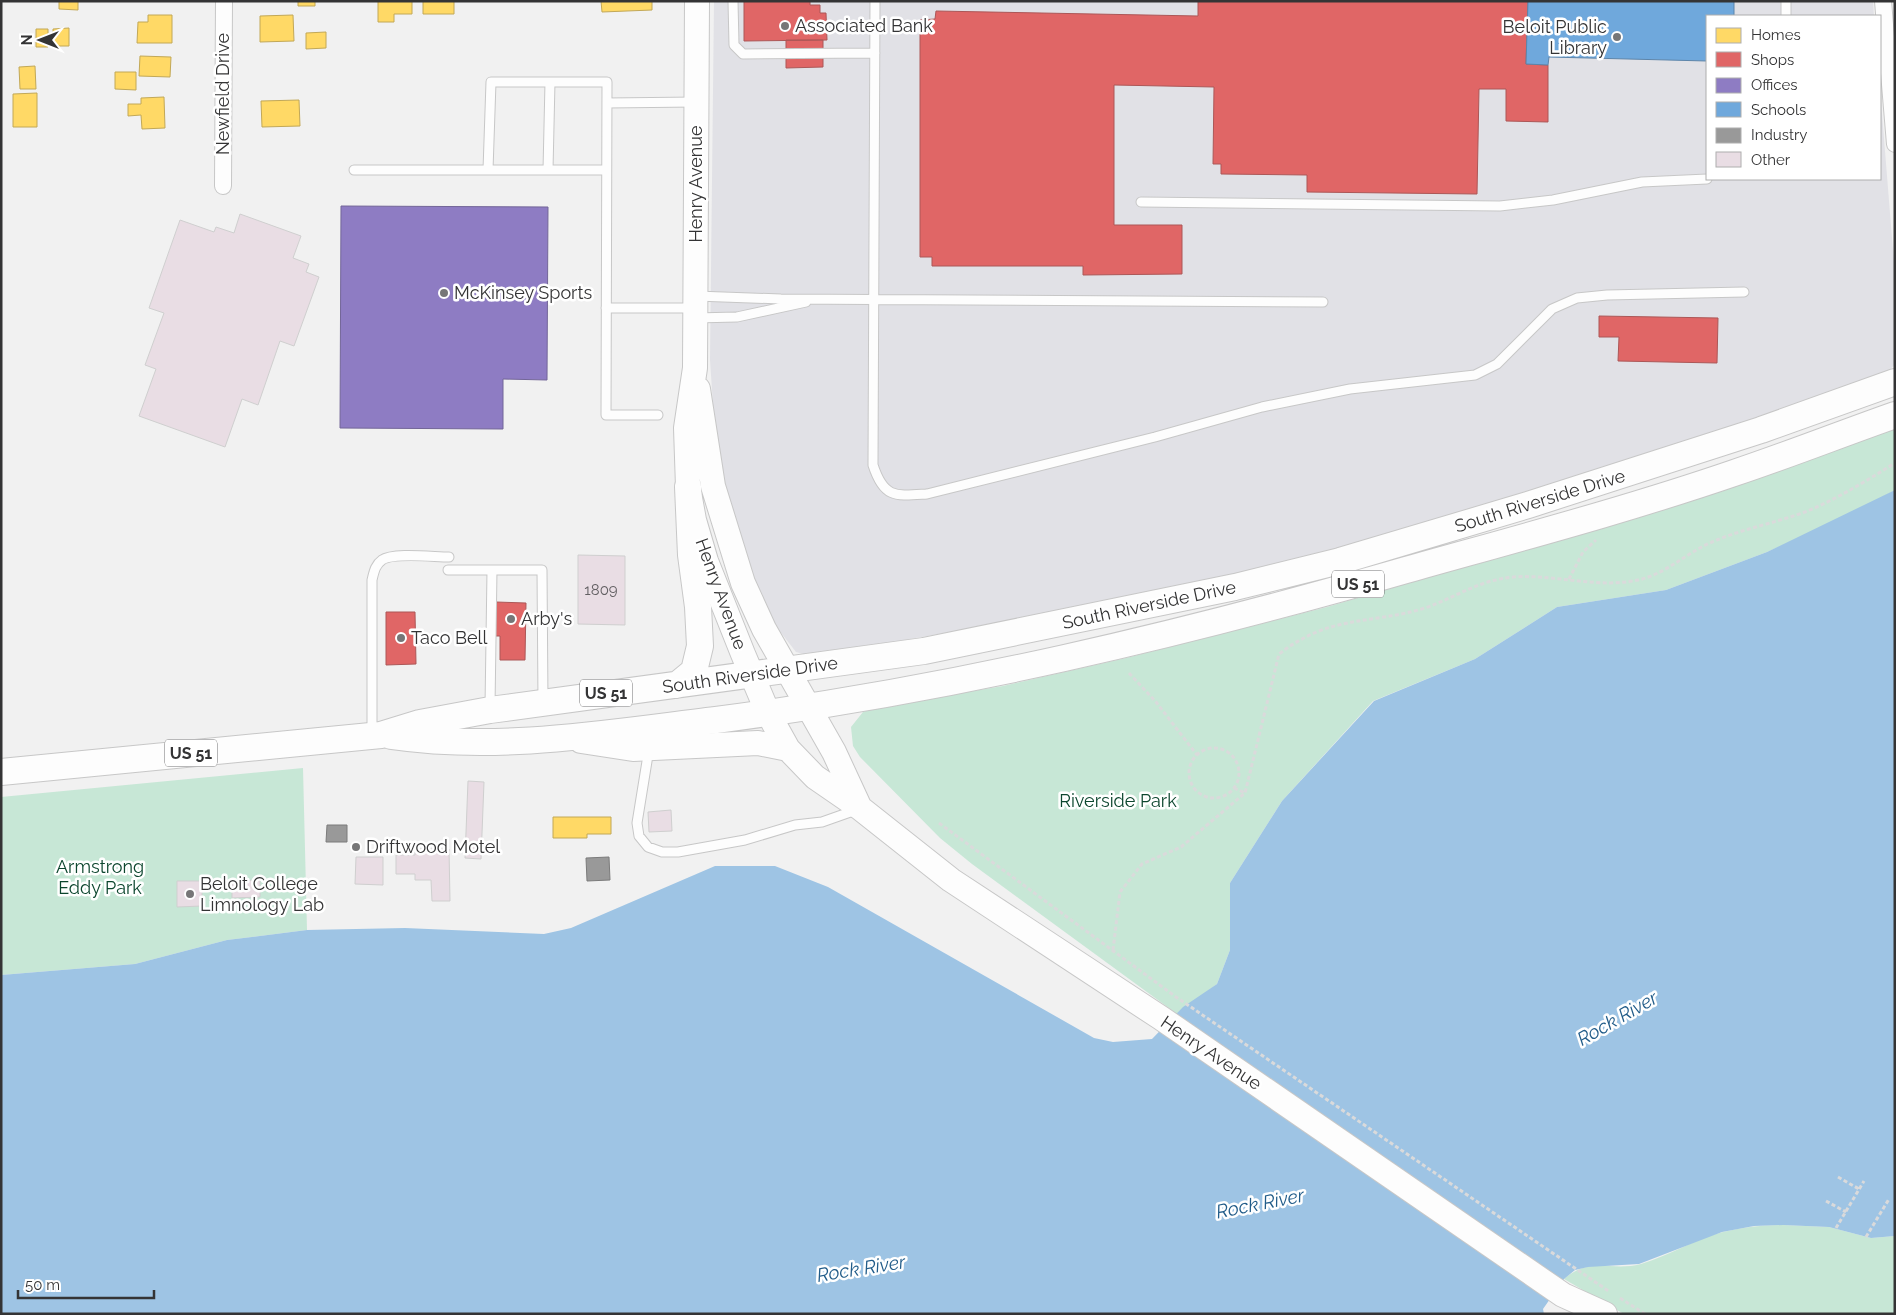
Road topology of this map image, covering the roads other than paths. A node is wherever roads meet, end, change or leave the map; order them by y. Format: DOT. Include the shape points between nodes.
graph roads {
  1 [pos="224,1"];
  2 [pos="697,1"];
  3 [pos="733,1"];
  4 [pos="875,1"];
  5 [pos="1786,1"];
  6 [pos="1883,1"];
  7 [pos="1786,15"];
  8 [pos="875,53"];
  9 [pos="550,82"];
  10 [pos="696,102"];
  11 [pos="607,103"];
  12 [pos="1895,144"];
  13 [pos="354,170"];
  14 [pos="488,170"];
  15 [pos="548,170"];
  16 [pos="606,170"];
  17 [pos="1706,179"];
  18 [pos="223,186"];
  19 [pos="1141,202"];
  20 [pos="1744,292"];
  21 [pos="875,298"];
  22 [pos="821,299"];
  23 [pos="1324,302"];
  24 [pos="695,307"];
  25 [pos="606,308"];
  26 [pos="695,368"];
  27 [pos="1895,382"];
  28 [pos="658,415"];
  29 [pos="1895,415"];
  30 [pos="688,487"];
  31 [pos="448,557"];
  32 [pos="448,570"];
  33 [pos="492,570"];
  34 [pos="788,671"];
  35 [pos="752,676"];
  36 [pos="678,685"];
  37 [pos="543,702"];
  38 [pos="809,708"];
  39 [pos="490,710"];
  40 [pos="768,713"];
  41 [pos="377,735"];
  42 [pos="565,738"];
  43 [pos="649,749"];
  44 [pos="788,749"];
  45 [pos="1,772"];
  46 [pos="860,808"];
  47 [pos="1563,1294"];
  48 [pos="1582,1314"];
  49 [pos="1605,1314"];
  1 -- 18 [label="street, Newfield Drive"];
  2 -- 10 [label="street, Henry Avenue"];
  3 -- 8 [label="lane" via="734,45 738,52 747,55"];
  4 -- 8 [label="lane"];
  5 -- 7 [label="lane"];
  6 -- 12 [label="street"];
  8 -- 21 [label="lane"];
  9 -- 11 [label="lane" via="607,82"];
  9 -- 14 [label="lane" via="491,82"];
  9 -- 15 [label="lane"];
  10 -- 11 [label="lane"];
  10 -- 24 [label="street, Henry Avenue"];
  11 -- 16 [label="lane"];
  13 -- 14 [label="lane"];
  14 -- 15 [label="lane"];
  15 -- 16 [label="lane"];
  16 -- 25 [label="lane"];
  17 -- 19 [label="lane" via="1642,182 1537,203 1500,206"];
  20 -- 21 [label="lane" via="1577,298 1552,309 1497,364 1475,374 1322,394 927,494 903,495 886,489 874,465"];
  21 -- 22 [label="lane"];
  21 -- 23 [label="lane"];
  22 -- 24 [label="lane"];
  22 -- 24 [label="lane" via="737,317"];
  24 -- 25 [label="lane"];
  24 -- 26 [label="street, Henry Avenue"];
  25 -- 28 [label="lane" via="606,415"];
  26 -- 30 [label="street, Henry Avenue" via="686,428"];
  26 -- 34 [label="street, Henry Avenue" via="713,486 724,524 750,599"];
  27 -- 34 [label="main road, South Riverside Drive / US 51" via="1761,430 1340,561 1216,591 943,648"];
  29 -- 38 [label="main road, South Riverside Drive / US 51" via="1733,474 1626,508 1290,604 1110,649"];
  30 -- 35 [label="street, Henry Avenue" via="706,561"];
  30 -- 36 [label="main road" via="700,646 694,671"];
  31 -- 41 [label="lane" via="393,557 383,559 375,567 372,580"];
  32 -- 33 [label="lane"];
  33 -- 37 [label="lane" via="542,570"];
  33 -- 39 [label="lane"];
  34 -- 35 [label="main road, South Riverside Drive / US 51"];
  34 -- 38 [label="street, Henry Avenue"];
  35 -- 36 [label="main road, South Riverside Drive / US 51"];
  35 -- 40 [label="street, Henry Avenue"];
  36 -- 37 [label="main road, South Riverside Drive / US 51"];
  37 -- 39 [label="main road, South Riverside Drive / US 51"];
  38 -- 40 [label="main road, South Riverside Drive / US 51"];
  38 -- 46 [label="street, Henry Avenue"];
  39 -- 41 [label="main road, South Riverside Drive / US 51"];
  40 -- 42 [label="main road, South Riverside Drive / US 51"];
  40 -- 44 [label="street, Henry Avenue"];
  41 -- 42 [label="main road, South Riverside Drive / US 51" via="463,744"];
  41 -- 45 [label="main road, South Riverside Drive / US 51"];
  42 -- 43 [label="street"];
  43 -- 44 [label="street" via="758,743"];
  43 -- 46 [label="lane" via="637,823 640,836 648,847 662,852 745,840 795,825 822,822"];
  44 -- 46 [label="street, Henry Avenue" via="815,776"];
  46 -- 47 [label="street, Henry Avenue" via="951,880 1161,1018"];
  47 -- 48 [label="street"];
  47 -- 49 [label="street"];
}
